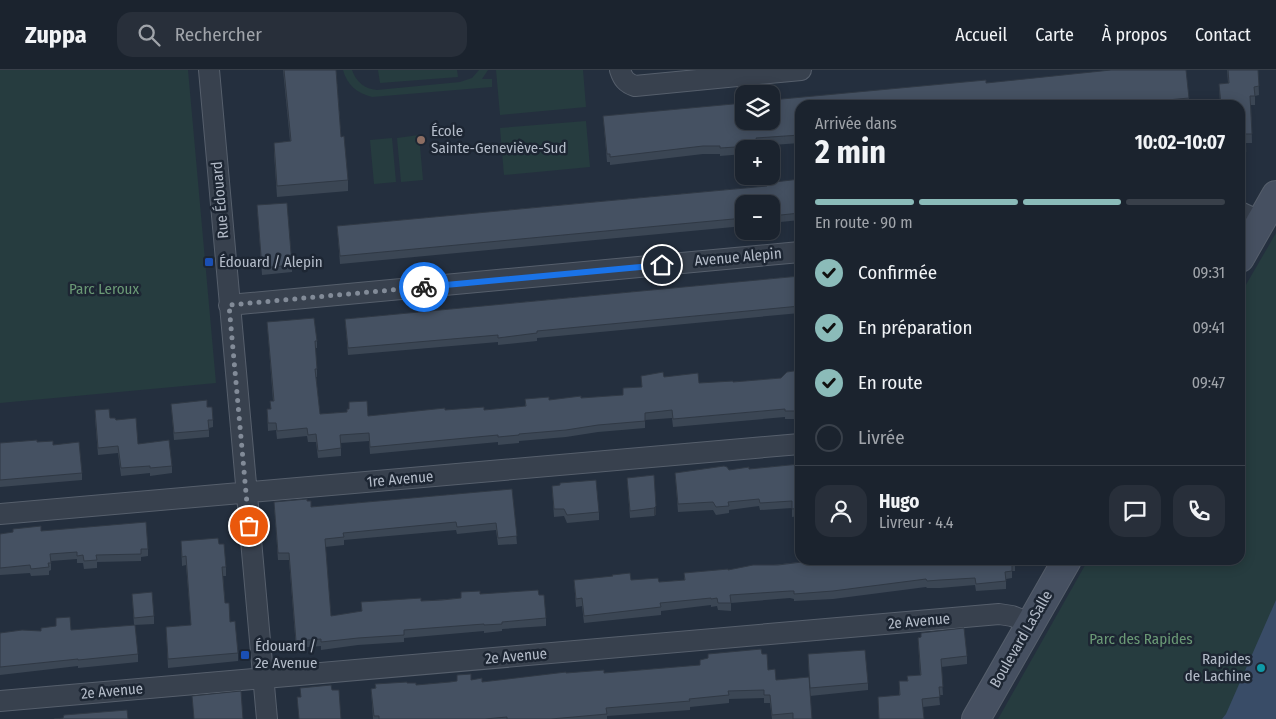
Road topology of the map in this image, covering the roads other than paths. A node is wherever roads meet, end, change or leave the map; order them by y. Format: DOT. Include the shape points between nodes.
graph roads {
  1 [pos="208,70"];
  2 [pos="801,70"];
  3 [pos="624,77"];
  4 [pos="1276,195"];
  5 [pos="1250,217"];
  6 [pos="1245,238"];
  7 [pos="795,252"];
  8 [pos="229,305"];
  9 [pos="795,444"];
  10 [pos="246,493"];
  11 [pos="0,514"];
  12 [pos="1064,565"];
  13 [pos="1030,623"];
  14 [pos="263,678"];
  15 [pos="0,701"];
  16 [pos="267,719"];
  17 [pos="976,719"];
  1 -- 8 [label="street, Rue Édouard"];
  2 -- 3 [label="street" via="645,85"];
  4 -- 5 [label="main road"];
  5 -- 6 [label="main road"];
  7 -- 8 [label="street, Avenue Alepin"];
  8 -- 10 [label="street, Rue Édouard"];
  9 -- 10 [label="street, 1re Avenue"];
  10 -- 11 [label="street, 1re Avenue"];
  10 -- 14 [label="street, Rue Édouard"];
  12 -- 13 [label="main road, Boulevard LaSalle"];
  13 -- 14 [label="street, 2e Avenue" via="999,614"];
  13 -- 17 [label="main road, Boulevard LaSalle"];
  14 -- 15 [label="street, 2e Avenue"];
  14 -- 16 [label="street, Rue Édouard"];
}
